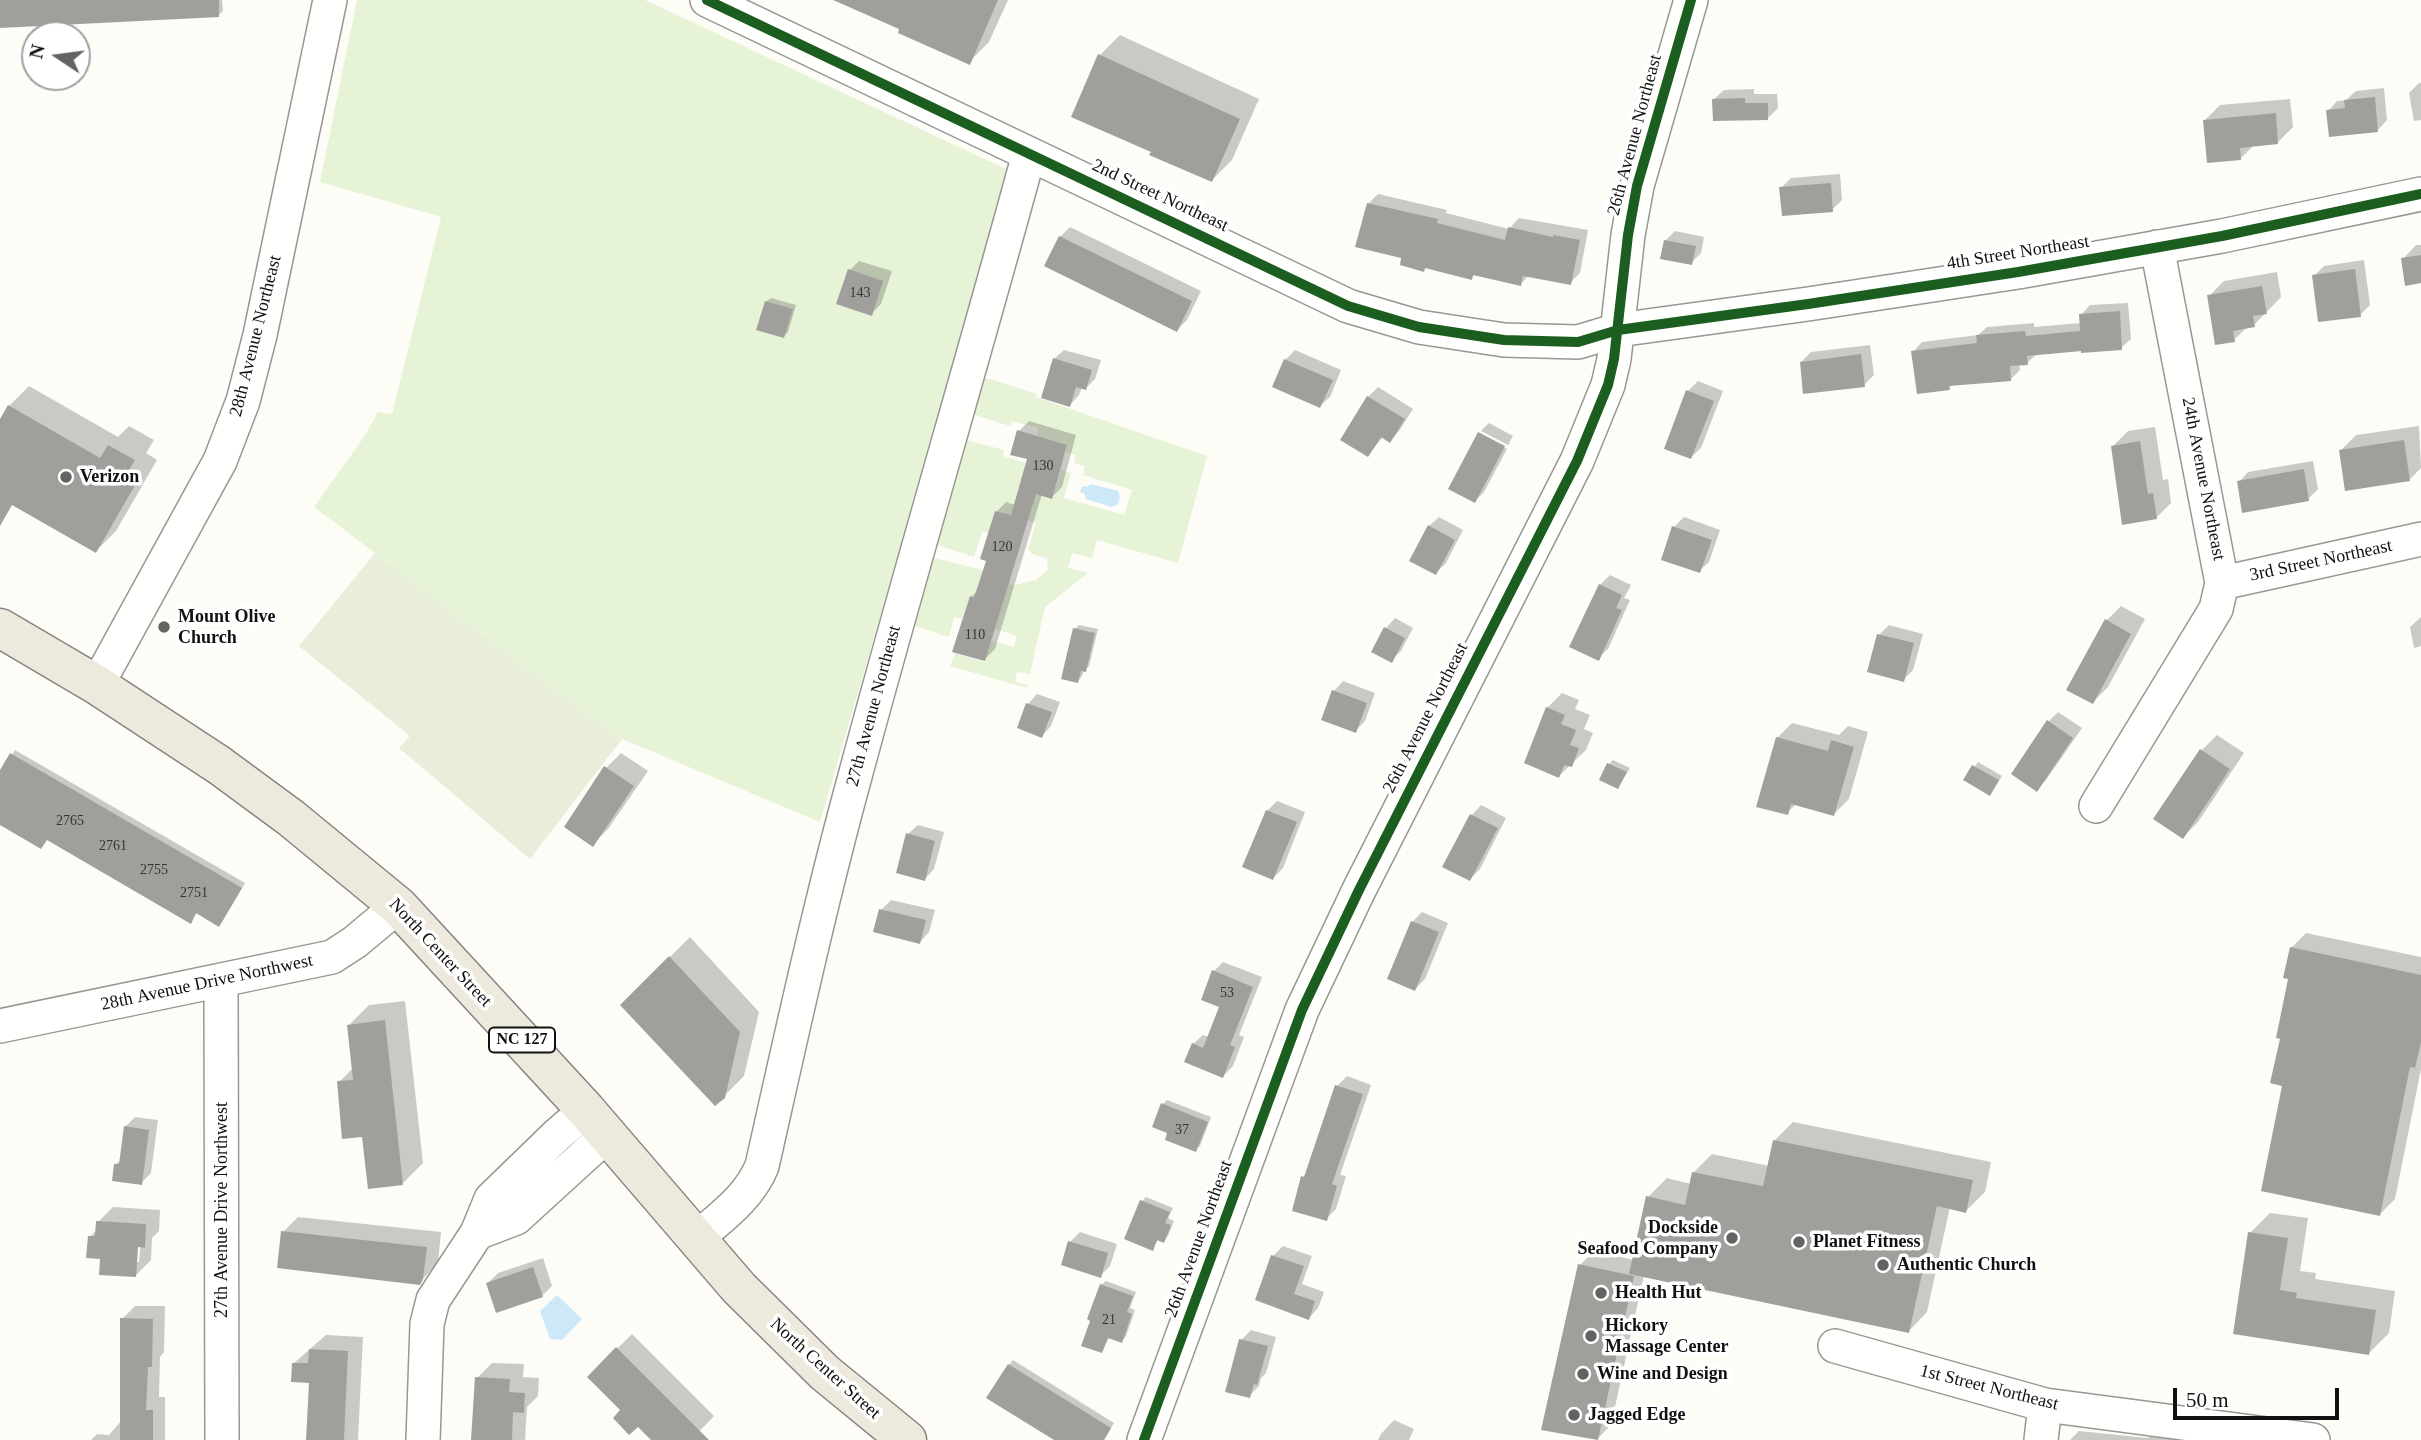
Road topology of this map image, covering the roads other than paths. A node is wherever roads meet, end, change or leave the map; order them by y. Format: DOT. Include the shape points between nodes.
graph roads {
  1 [pos="330,0"];
  2 [pos="707,0"];
  3 [pos="1690,0"];
  4 [pos="1029,154"];
  5 [pos="2421,194"];
  6 [pos="2157,247"];
  7 [pos="1618,330"];
  8 [pos="2421,539"];
  9 [pos="2222,583"];
  10 [pos="0,628"];
  11 [pos="97,685"];
  12 [pos="2096,806"];
  13 [pos="398,906"];
  14 [pos="221,981"];
  15 [pos="0,1026"];
  16 [pos="597,1123"];
  17 [pos="696,1239"];
  18 [pos="1835,1346"];
  19 [pos="2045,1405"];
  20 [pos="222,1440"];
  21 [pos="423,1440"];
  22 [pos="907,1440"];
  23 [pos="1144,1440"];
  24 [pos="2041,1440"];
  25 [pos="2313,1440"];
  1 -- 11 [label="street, 28th Avenue Northeast" via="243,401 220,461"];
  2 -- 4 [label="street, 2nd Street Northeast"];
  3 -- 7 [label="street, 26th Avenue Northeast" via="1637,186"];
  4 -- 7 [label="street, 2nd Street Northeast" via="1348,306 1419,327 1504,340 1578,342"];
  4 -- 17 [label="street, 27th Avenue Northeast" via="853,782 762,1166 745,1196"];
  5 -- 6 [label="street, 4th Street Northeast"];
  6 -- 7 [label="street, 4th Street Northeast"];
  6 -- 9 [label="street, 24th Avenue Northeast"];
  7 -- 23 [label="street, 26th Avenue Northeast" via="1608,385 1577,461 1302,1010"];
  8 -- 9 [label="street, 3rd Street Northeast"];
  9 -- 12 [label="street, 24th Avenue Northeast" via="2216,609"];
  10 -- 11 [label="main road, North Center Street / NC 127"];
  11 -- 13 [label="main road, North Center Street / NC 127" via="240,780"];
  13 -- 14 [label="street, 28th Avenue Drive Northwest" via="332,957"];
  13 -- 16 [label="main road, North Center Street / NC 127"];
  14 -- 15 [label="street, 28th Avenue Drive Northwest"];
  14 -- 20 [label="street, 27th Avenue Drive Northwest"];
  16 -- 17 [label="main road, North Center Street / NC 127"];
  16 -- 21 [label="street" via="477,1233 436,1294 427,1324"];
  17 -- 22 [label="main road, North Center Street / NC 127" via="796,1345"];
  18 -- 19 [label="street, 1st Street Northeast"];
  19 -- 24 [label="street"];
  19 -- 25 [label="street, 1st Street Northeast"];
}
